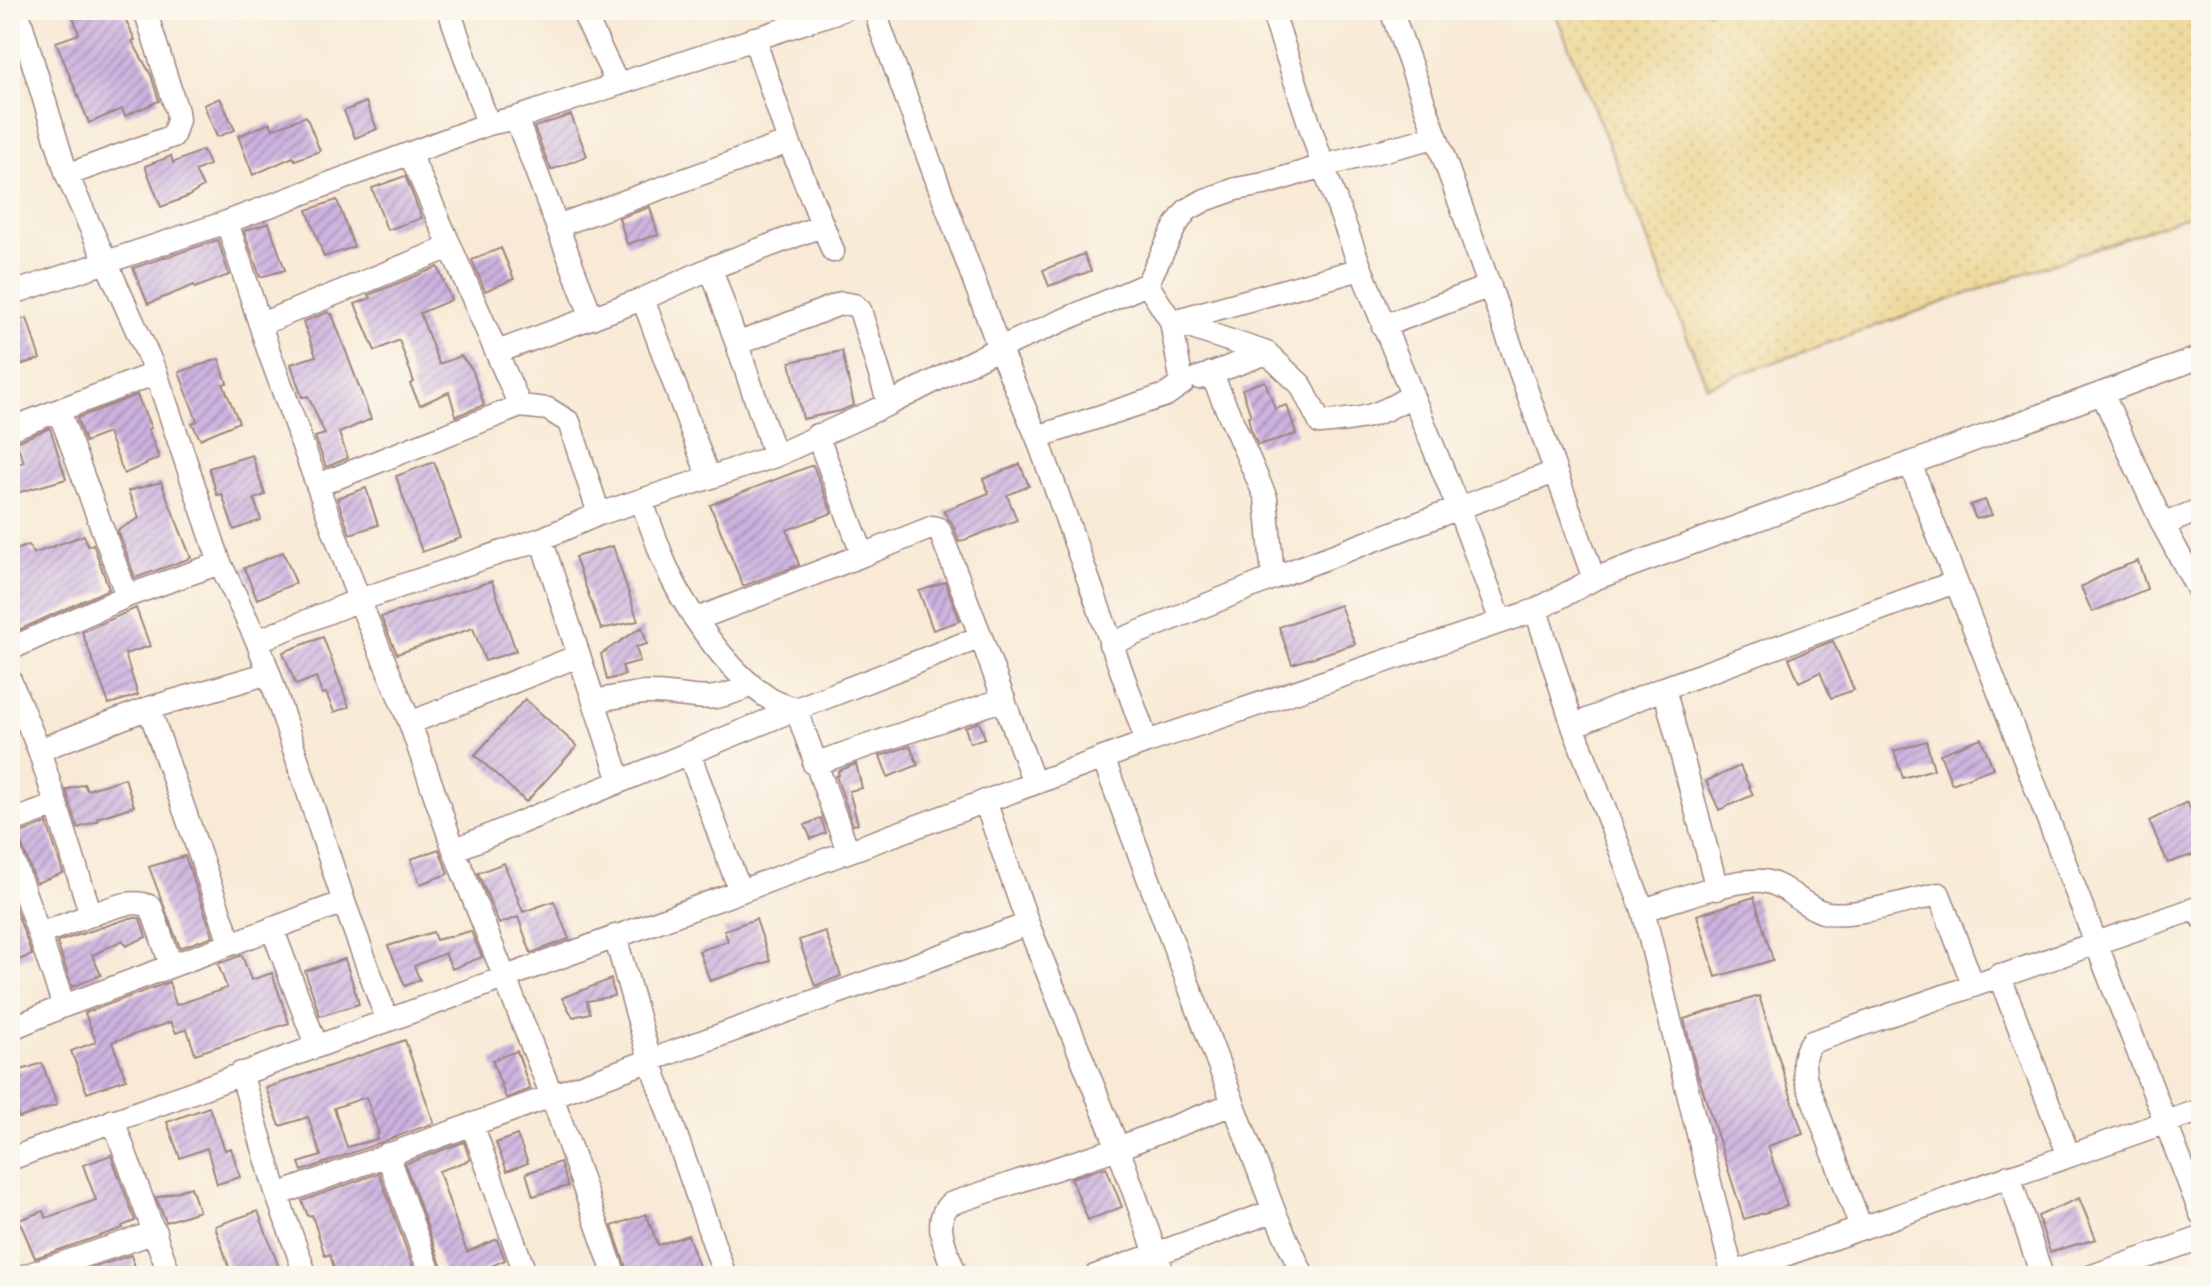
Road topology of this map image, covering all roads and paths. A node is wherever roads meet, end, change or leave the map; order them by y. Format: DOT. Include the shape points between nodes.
graph roads {
  1 [pos="17,10"];
  2 [pos="145,10"];
  3 [pos="449,10"];
  4 [pos="582,10"];
  5 [pos="842,10"];
  6 [pos="876,10"];
  7 [pos="1272,10"];
  8 [pos="1391,10"];
  9 [pos="754,38"];
  10 [pos="617,83"];
  11 [pos="516,118"];
  12 [pos="488,124"];
  13 [pos="1435,137"];
  14 [pos="789,142"];
  15 [pos="410,154"];
  16 [pos="1323,166"];
  17 [pos="67,175"];
  18 [pos="227,222"];
  19 [pos="557,226"];
  20 [pos="821,226"];
  21 [pos="450,247"];
  22 [pos="833,251"];
  23 [pos="107,262"];
  24 [pos="711,268"];
  25 [pos="1361,269"];
  26 [pos="1147,284"];
  27 [pos="1490,286"];
  28 [pos="10,294"];
  29 [pos="643,299"];
  30 [pos="592,318"];
  31 [pos="1171,321"];
  32 [pos="261,324"];
  33 [pos="1383,326"];
  34 [pos="737,344"];
  35 [pos="999,348"];
  36 [pos="497,352"];
  37 [pos="1267,353"];
  38 [pos="2201,357"];
  39 [pos="156,373"];
  40 [pos="1211,373"];
  41 [pos="1182,384"];
  42 [pos="2102,393"];
  43 [pos="1412,395"];
  44 [pos="889,404"];
  45 [pos="520,406"];
  46 [pos="59,411"];
  47 [pos="10,429"];
  48 [pos="817,435"];
  49 [pos="1037,437"];
  50 [pos="775,456"];
  51 [pos="1910,463"];
  52 [pos="1555,472"];
  53 [pos="709,478"];
  54 [pos="318,485"];
  55 [pos="641,501"];
  56 [pos="2201,509"];
  57 [pos="1459,510"];
  58 [pos="599,514"];
  59 [pos="2163,525"];
  60 [pos="541,539"];
  61 [pos="863,555"];
  62 [pos="220,563"];
  63 [pos="1273,578"];
  64 [pos="1594,579"];
  65 [pos="1955,582"];
  66 [pos="2201,595"];
  67 [pos="127,596"];
  68 [pos="359,600"];
  69 [pos="1536,610"];
  70 [pos="697,619"];
  71 [pos="1501,621"];
  72 [pos="981,637"];
  73 [pos="257,641"];
  74 [pos="1110,644"];
  75 [pos="10,649"];
  76 [pos="578,656"];
  77 [pos="269,673"];
  78 [pos="751,685"];
  79 [pos="11,686"];
  80 [pos="1664,688"];
  81 [pos="1004,699"];
  82 [pos="595,701"];
  83 [pos="149,708"];
  84 [pos="796,709"];
  85 [pos="410,723"];
  86 [pos="1573,726"];
  87 [pos="1147,742"];
  88 [pos="39,750"];
  89 [pos="689,753"];
  90 [pos="1103,758"];
  91 [pos="814,764"];
  92 [pos="620,781"];
  93 [pos="1034,783"];
  94 [pos="985,801"];
  95 [pos="56,805"];
  96 [pos="10,822"];
  97 [pos="454,850"];
  98 [pos="10,851"];
  99 [pos="848,851"];
  100 [pos="1717,889"];
  101 [pos="740,891"];
  102 [pos="344,902"];
  103 [pos="1643,910"];
  104 [pos="2200,910"];
  105 [pos="91,915"];
  106 [pos="1028,924"];
  107 [pos="272,928"];
  108 [pos="39,934"];
  109 [pos="615,936"];
  110 [pos="230,942"];
  111 [pos="2096,944"];
  112 [pos="171,965"];
  113 [pos="1999,975"];
  114 [pos="506,976"];
  115 [pos="1973,985"];
  116 [pos="64,1006"];
  117 [pos="387,1020"];
  118 [pos="10,1029"];
  119 [pos="316,1045"];
  120 [pos="650,1060"];
  121 [pos="241,1073"];
  122 [pos="552,1096"];
  123 [pos="1233,1104"];
  124 [pos="2201,1110"];
  125 [pos="113,1120"];
  126 [pos="2165,1122"];
  127 [pos="472,1124"];
  128 [pos="1118,1148"];
  129 [pos="387,1154"];
  130 [pos="2069,1156"];
  131 [pos="10,1159"];
  132 [pos="2009,1176"];
  133 [pos="277,1195"];
  134 [pos="1274,1211"];
  135 [pos="2201,1214"];
  136 [pos="1861,1228"];
  137 [pos="156,1232"];
  138 [pos="2201,1238"];
  139 [pos="1156,1254"];
  140 [pos="1733,1274"];
  141 [pos="24,1276"];
  142 [pos="170,1276"];
  143 [pos="306,1276"];
  144 [pos="431,1276"];
  145 [pos="526,1276"];
  146 [pos="615,1276"];
  147 [pos="725,1276"];
  148 [pos="956,1276"];
  149 [pos="1095,1276"];
  150 [pos="1164,1276"];
  151 [pos="1303,1276"];
  152 [pos="2042,1276"];
  153 [pos="2092,1276"];
  1 -- 17 [label="street"];
  2 -- 17 [label="street" via="177,111 176,130 173,136"];
  3 -- 12 [label="street"];
  4 -- 10 [label="street"];
  5 -- 9 [label="street"];
  6 -- 35 [label="street"];
  7 -- 16 [label="street"];
  8 -- 13 [label="street"];
  9 -- 10 [label="street"];
  9 -- 14 [label="street"];
  10 -- 11 [label="street"];
  11 -- 12 [label="street"];
  11 -- 19 [label="street"];
  12 -- 15 [label="street"];
  13 -- 16 [label="street"];
  13 -- 27 [label="street"];
  14 -- 19 [label="street"];
  14 -- 20 [label="street"];
  15 -- 18 [label="street"];
  15 -- 21 [label="street"];
  16 -- 25 [label="street"];
  16 -- 26 [label="street" via="1236,189 1187,210"];
  17 -- 23 [label="street"];
  18 -- 23 [label="street"];
  18 -- 32 [label="street"];
  19 -- 30 [label="street"];
  20 -- 22 [label="street"];
  20 -- 24 [label="street"];
  21 -- 32 [label="street"];
  21 -- 36 [label="street"];
  23 -- 28 [label="street"];
  23 -- 39 [label="street"];
  24 -- 29 [label="street"];
  24 -- 34 [label="street"];
  25 -- 31 [label="street"];
  25 -- 33 [label="street"];
  26 -- 31 [label="street"];
  26 -- 35 [label="street"];
  27 -- 33 [label="street"];
  27 -- 52 [label="street"];
  29 -- 30 [label="street"];
  29 -- 53 [label="street"];
  30 -- 36 [label="street"];
  31 -- 37 [label="street"];
  31 -- 41 [label="street"];
  32 -- 54 [label="street"];
  33 -- 43 [label="street"];
  34 -- 44 [label="street" via="842,303 854,305"];
  34 -- 50 [label="street"];
  35 -- 44 [label="street"];
  35 -- 49 [label="street"];
  36 -- 45 [label="street"];
  37 -- 40 [label="street"];
  37 -- 43 [label="street" via="1301,385 1320,423 1385,412"];
  38 -- 42 [label="street"];
  39 -- 46 [label="street"];
  39 -- 62 [label="street"];
  40 -- 41 [label="street"];
  40 -- 63 [label="street" via="1266,498"];
  41 -- 49 [label="street" via="1166,395"];
  42 -- 51 [label="street"];
  42 -- 59 [label="street"];
  43 -- 57 [label="street"];
  44 -- 48 [label="street"];
  45 -- 54 [label="street"];
  45 -- 58 [label="street" via="548,409 569,422"];
  46 -- 47 [label="street"];
  46 -- 67 [label="street"];
  48 -- 50 [label="street"];
  48 -- 61 [label="street"];
  49 -- 74 [label="street"];
  50 -- 53 [label="street"];
  51 -- 64 [label="street"];
  51 -- 65 [label="street"];
  52 -- 57 [label="street"];
  52 -- 64 [label="street"];
  53 -- 55 [label="street"];
  54 -- 68 [label="street"];
  55 -- 58 [label="street"];
  55 -- 70 [label="street" via="671,575"];
  56 -- 59 [label="street"];
  57 -- 63 [label="street"];
  57 -- 71 [label="street"];
  58 -- 60 [label="street"];
  59 -- 66 [label="street"];
  60 -- 68 [label="street"];
  60 -- 76 [label="street"];
  61 -- 70 [label="street"];
  61 -- 72 [label="street" via="939,529"];
  62 -- 67 [label="street"];
  62 -- 73 [label="street"];
  63 -- 74 [label="street"];
  64 -- 69 [label="street"];
  65 -- 80 [label="street"];
  65 -- 111 [label="street"];
  67 -- 75 [label="street"];
  68 -- 73 [label="street"];
  68 -- 85 [label="street"];
  69 -- 71 [label="street"];
  69 -- 86 [label="street"];
  70 -- 78 [label="street" via="725,660"];
  71 -- 87 [label="street"];
  72 -- 81 [label="street"];
  72 -- 84 [label="street"];
  73 -- 77 [label="street"];
  74 -- 87 [label="street"];
  76 -- 82 [label="street"];
  76 -- 85 [label="street"];
  77 -- 83 [label="street"];
  77 -- 102 [label="street"];
  78 -- 82 [label="street" via="710,699 650,693"];
  78 -- 84 [label="street" via="770,700"];
  79 -- 88 [label="street"];
  80 -- 86 [label="street"];
  80 -- 100 [label="street"];
  81 -- 91 [label="street"];
  81 -- 93 [label="street"];
  82 -- 92 [label="street"];
  83 -- 88 [label="street"];
  83 -- 110 [label="street"];
  84 -- 89 [label="street"];
  84 -- 91 [label="street"];
  85 -- 97 [label="street"];
  86 -- 103 [label="street"];
  87 -- 90 [label="street"];
  88 -- 95 [label="street"];
  89 -- 92 [label="street"];
  89 -- 101 [label="street"];
  90 -- 93 [label="street"];
  90 -- 123 [label="street"];
  91 -- 99 [label="street"];
  92 -- 97 [label="street"];
  93 -- 94 [label="street"];
  94 -- 99 [label="street"];
  94 -- 106 [label="street"];
  95 -- 96 [label="street"];
  95 -- 105 [label="street"];
  97 -- 114 [label="street"];
  98 -- 108 [label="street"];
  99 -- 101 [label="street"];
  100 -- 103 [label="street"];
  100 -- 115 [label="street" via="1765,881 1805,905 1846,913 1939,894"];
  101 -- 109 [label="street"];
  102 -- 107 [label="street"];
  102 -- 117 [label="street"];
  103 -- 140 [label="street"];
  104 -- 111 [label="street"];
  105 -- 108 [label="street"];
  105 -- 112 [label="street" via="144,902 151,907"];
  106 -- 120 [label="street"];
  106 -- 128 [label="street"];
  107 -- 110 [label="street"];
  107 -- 119 [label="street"];
  108 -- 116 [label="street"];
  109 -- 114 [label="street"];
  109 -- 120 [label="street"];
  110 -- 112 [label="street"];
  111 -- 113 [label="street"];
  111 -- 126 [label="street"];
  112 -- 116 [label="street"];
  113 -- 115 [label="street"];
  113 -- 130 [label="street"];
  114 -- 117 [label="street"];
  114 -- 122 [label="street"];
  115 -- 136 [label="street" via="1829,1034 1805,1051 1806,1080"];
  116 -- 118 [label="street"];
  117 -- 119 [label="street"];
  119 -- 121 [label="street"];
  120 -- 122 [label="street"];
  120 -- 147 [label="street"];
  121 -- 125 [label="street"];
  121 -- 133 [label="street"];
  122 -- 127 [label="street"];
  122 -- 146 [label="street"];
  123 -- 128 [label="street"];
  123 -- 134 [label="street"];
  124 -- 126 [label="street"];
  125 -- 131 [label="street"];
  125 -- 137 [label="street"];
  126 -- 130 [label="street"];
  126 -- 135 [label="street"];
  127 -- 129 [label="street"];
  127 -- 145 [label="street"];
  128 -- 139 [label="street"];
  128 -- 148 [label="street" via="950,1204 940,1227"];
  129 -- 133 [label="street"];
  129 -- 144 [label="street"];
  130 -- 132 [label="street"];
  132 -- 136 [label="street"];
  132 -- 152 [label="street"];
  133 -- 143 [label="street"];
  134 -- 139 [label="street"];
  134 -- 151 [label="street"];
  136 -- 140 [label="street"];
  137 -- 141 [label="street"];
  137 -- 142 [label="street"];
  138 -- 153 [label="street"];
  139 -- 149 [label="street"];
  139 -- 150 [label="street"];
}
